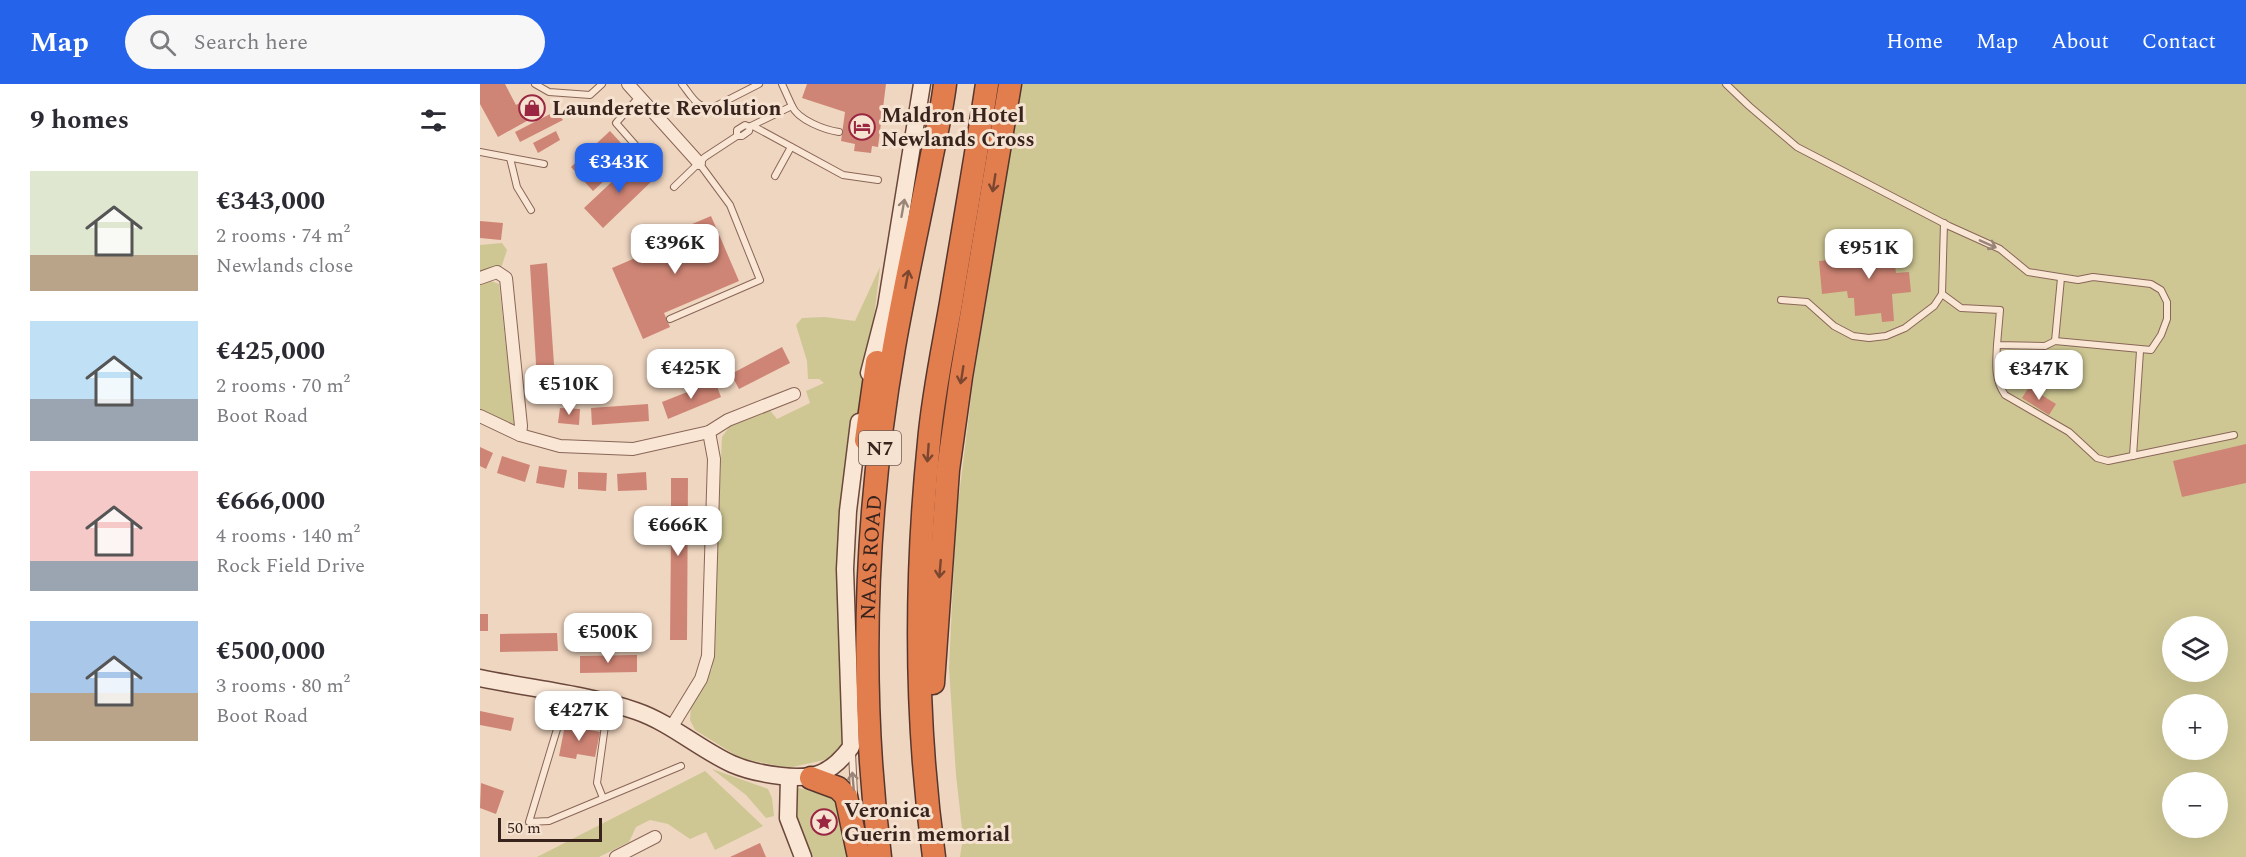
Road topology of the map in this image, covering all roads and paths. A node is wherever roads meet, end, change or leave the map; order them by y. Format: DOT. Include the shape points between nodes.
graph roads {
  1 [pos="535,84"];
  2 [pos="603,84"];
  3 [pos="628,84"];
  4 [pos="682,84"];
  5 [pos="759,84"];
  6 [pos="782,84"];
  7 [pos="922,84"];
  8 [pos="945,84"];
  9 [pos="987,84"];
  10 [pos="1010,84"];
  11 [pos="1726,84"];
  12 [pos="639,96"];
  13 [pos="792,106"];
  14 [pos="752,126"];
  15 [pos="839,132"];
  16 [pos="638,147"];
  17 [pos="791,147"];
  18 [pos="480,152"];
  19 [pos="510,158"];
  20 [pos="699,163"];
  21 [pos="544,164"];
  22 [pos="775,176"];
  23 [pos="878,180"];
  24 [pos="674,187"];
  25 [pos="531,210"];
  26 [pos="1944,223"];
  27 [pos="480,278"];
  28 [pos="2061,278"];
  29 [pos="1942,294"];
  30 [pos="1781,300"];
  31 [pos="886,307"];
  32 [pos="670,319"];
  33 [pos="2055,341"];
  34 [pos="1997,345"];
  35 [pos="2140,351"];
  36 [pos="794,394"];
  37 [pos="480,416"];
  38 [pos="709,432"];
  39 [pos="520,435"];
  40 [pos="2234,435"];
  41 [pos="2133,456"];
  42 [pos="480,678"];
  43 [pos="568,695"];
  44 [pos="608,703"];
  45 [pos="671,728"];
  46 [pos="851,747"];
  47 [pos="681,766"];
  48 [pos="800,778"];
  49 [pos="603,798"];
  50 [pos="926,801"];
  51 [pos="876,817"];
  52 [pos="655,837"];
  53 [pos="616,857"];
  54 [pos="803,857"];
  55 [pos="860,857"];
  56 [pos="880,857"];
  57 [pos="934,857"];
  1 -- 2 [label="lane" via="549,92 590,95"];
  3 -- 12 [label="street"];
  4 -- 5 [label="lane" via="698,105 712,108"];
  6 -- 13 [label="lane"];
  31 -- 7 [label="main road, one-way"];
  51 -- 8 [label="highway, NAAS ROAD / N7, one-way" via="868,675 870,564 879,461 894,348"];
  9 -- 50 [label="highway, N7, one-way" via="929,440 918,610"];
  10 -- 50 [label="highway, one-way" via="948,470 933,674 933,761"];
  11 -- 26 [label="lane" via="1797,147"];
  12 -- 16 [label="lane" via="616,123"];
  12 -- 20 [label="street"];
  13 -- 14 [label="lane"];
  13 -- 15 [label="lane" via="795,112 826,130"];
  14 -- 17 [label="lane"];
  14 -- 20 [label="lane" via="745,125"];
  17 -- 22 [label="lane"];
  17 -- 23 [label="lane" via="843,175"];
  18 -- 19 [label="lane"];
  19 -- 21 [label="lane"];
  19 -- 25 [label="lane" via="517,187"];
  20 -- 24 [label="lane"];
  20 -- 32 [label="lane" via="730,205 760,280"];
  26 -- 28 [label="lane, one-way" via="2000,249 2028,272"];
  26 -- 29 [label="lane"];
  27 -- 39 [label="street" via="497,272 506,278"];
  28 -- 33 [label="lane"];
  28 -- 35 [label="lane" via="2093,277 2151,284 2161,290 2167,302 2167,319 2151,350"];
  29 -- 30 [label="lane" via="1935,306 1905,328 1869,338 1853,336 1834,326 1807,302"];
  29 -- 34 [label="lane" via="1961,308 2000,310"];
  31 -- 46 [label="main road" via="865,386 848,511 846,604"];
  31 -- 51 [label="highway" via="862,468 856,578 863,747"];
  33 -- 34 [label="lane" via="2045,346"];
  33 -- 35 [label="lane"];
  34 -- 41 [label="lane" via="1995,374 2005,395 2069,432 2097,458 2108,461"];
  35 -- 41 [label="lane"];
  36 -- 38 [label="street" via="728,420"];
  37 -- 39 [label="street"];
  38 -- 39 [label="street" via="633,449 560,446"];
  38 -- 45 [label="street" via="714,459 708,656 701,679"];
  40 -- 41 [label="lane"];
  42 -- 43 [label="main road"];
  43 -- 44 [label="main road"];
  43 -- 49 [label="lane" via="529,822 549,821"];
  44 -- 45 [label="main road" via="637,711"];
  44 -- 49 [label="lane" via="597,783"];
  45 -- 48 [label="main road" via="732,764 762,774"];
  46 -- 48 [label="main road" via="842,759"];
  55 -- 46 [label="lane, one-way"];
  47 -- 49 [label="lane"];
  48 -- 54 [label="main road" via="788,818"];
  48 -- 55 [label="highway" via="838,788 846,796"];
  50 -- 57 [label="highway, N7"];
  51 -- 56 [label="highway, NAAS ROAD / N7"];
  52 -- 53 [label="street"];
}
